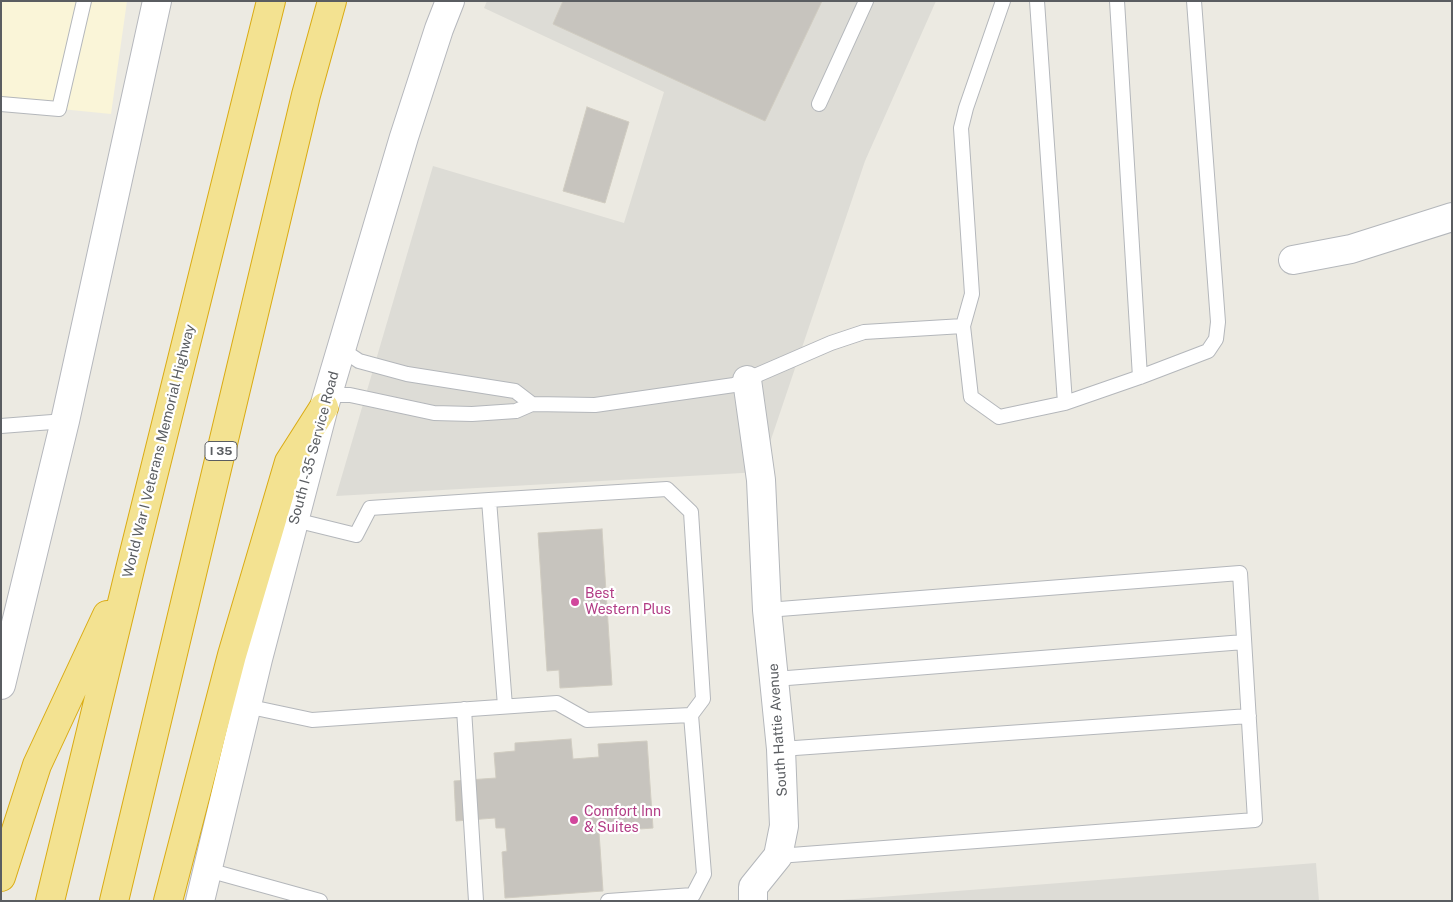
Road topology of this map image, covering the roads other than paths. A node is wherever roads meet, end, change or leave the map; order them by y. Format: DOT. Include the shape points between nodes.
graph roads {
  1 [pos="84,1"];
  2 [pos="157,1"];
  3 [pos="271,1"];
  4 [pos="332,1"];
  5 [pos="450,1"];
  6 [pos="866,1"];
  7 [pos="1003,1"];
  8 [pos="1036,1"];
  9 [pos="1117,1"];
  10 [pos="1194,1"];
  11 [pos="1,104"];
  12 [pos="819,104"];
  13 [pos="1452,217"];
  14 [pos="1293,260"];
  15 [pos="963,326"];
  16 [pos="341,349"];
  17 [pos="1140,377"];
  18 [pos="747,380"];
  19 [pos="326,401"];
  20 [pos="1065,403"];
  21 [pos="532,404"];
  22 [pos="65,421"];
  23 [pos="1,426"];
  24 [pos="489,500"];
  25 [pos="295,520"];
  26 [pos="132,561"];
  27 [pos="767,610"];
  28 [pos="8,631"];
  29 [pos="1244,642"];
  30 [pos="775,679"];
  31 [pos="1,685"];
  32 [pos="246,706"];
  33 [pos="505,706"];
  34 [pos="464,709"];
  35 [pos="691,715"];
  36 [pos="1248,716"];
  37 [pos="781,749"];
  38 [pos="778,856"];
  39 [pos="208,870"];
  40 [pos="1,877"];
  41 [pos="50,901"];
  42 [pos="114,901"];
  43 [pos="168,901"];
  44 [pos="200,901"];
  45 [pos="320,901"];
  46 [pos="476,901"];
  47 [pos="608,901"];
  48 [pos="753,901"];
  1 -- 11 [label="lane" via="59,109"];
  2 -- 22 [label="main road"];
  3 -- 26 [label="highway, World War I Veterans Memorial Highway"];
  4 -- 42 [label="highway, I 35" via="304,105"];
  5 -- 16 [label="main road, South I-35 Service Road" via="404,137"];
  6 -- 12 [label="lane"];
  7 -- 15 [label="lane" via="960,128 972,294"];
  8 -- 20 [label="lane"];
  9 -- 17 [label="lane"];
  10 -- 17 [label="lane" via="1218,322 1216,339 1208,350"];
  13 -- 14 [label="main road" via="1351,249"];
  15 -- 18 [label="lane" via="864,332"];
  15 -- 20 [label="lane" via="971,397 999,417"];
  16 -- 19 [label="main road, South I-35 Service Road"];
  16 -- 21 [label="lane" via="359,360 407,374 515,391"];
  17 -- 20 [label="lane"];
  18 -- 21 [label="lane" via="734,385 595,405"];
  18 -- 27 [label="main road, South Hattie Avenue" via="761,480"];
  19 -- 21 [label="lane" via="350,395 434,413 472,414 516,410"];
  19 -- 25 [label="main road, South I-35 Service Road"];
  19 -- 43 [label="highway" via="289,462 232,655"];
  22 -- 23 [label="lane"];
  22 -- 28 [label="main road"];
  24 -- 25 [label="lane" via="370,508 356,535"];
  24 -- 33 [label="lane"];
  24 -- 35 [label="lane" via="667,489 691,512 703,699"];
  25 -- 32 [label="main road, South I-35 Service Road"];
  26 -- 40 [label="highway" via="37,765"];
  26 -- 41 [label="highway, World War I Veterans Memorial Highway"];
  27 -- 29 [label="lane" via="1240,573"];
  27 -- 30 [label="main road, South Hattie Avenue"];
  28 -- 31 [label="main road"];
  29 -- 30 [label="lane"];
  29 -- 36 [label="lane"];
  30 -- 37 [label="main road, South Hattie Avenue"];
  32 -- 34 [label="lane" via="312,720"];
  32 -- 39 [label="main road, South I-35 Service Road"];
  33 -- 34 [label="lane"];
  33 -- 35 [label="lane" via="558,703 587,720"];
  34 -- 46 [label="lane"];
  35 -- 47 [label="lane" via="704,874 693,895"];
  36 -- 37 [label="lane"];
  36 -- 38 [label="lane" via="1255,820"];
  37 -- 38 [label="main road, South Hattie Avenue" via="784,826"];
  38 -- 48 [label="main road, South Hattie Avenue" via="753,887"];
  39 -- 44 [label="main road, South I-35 Service Road"];
  39 -- 45 [label="lane"];
}
